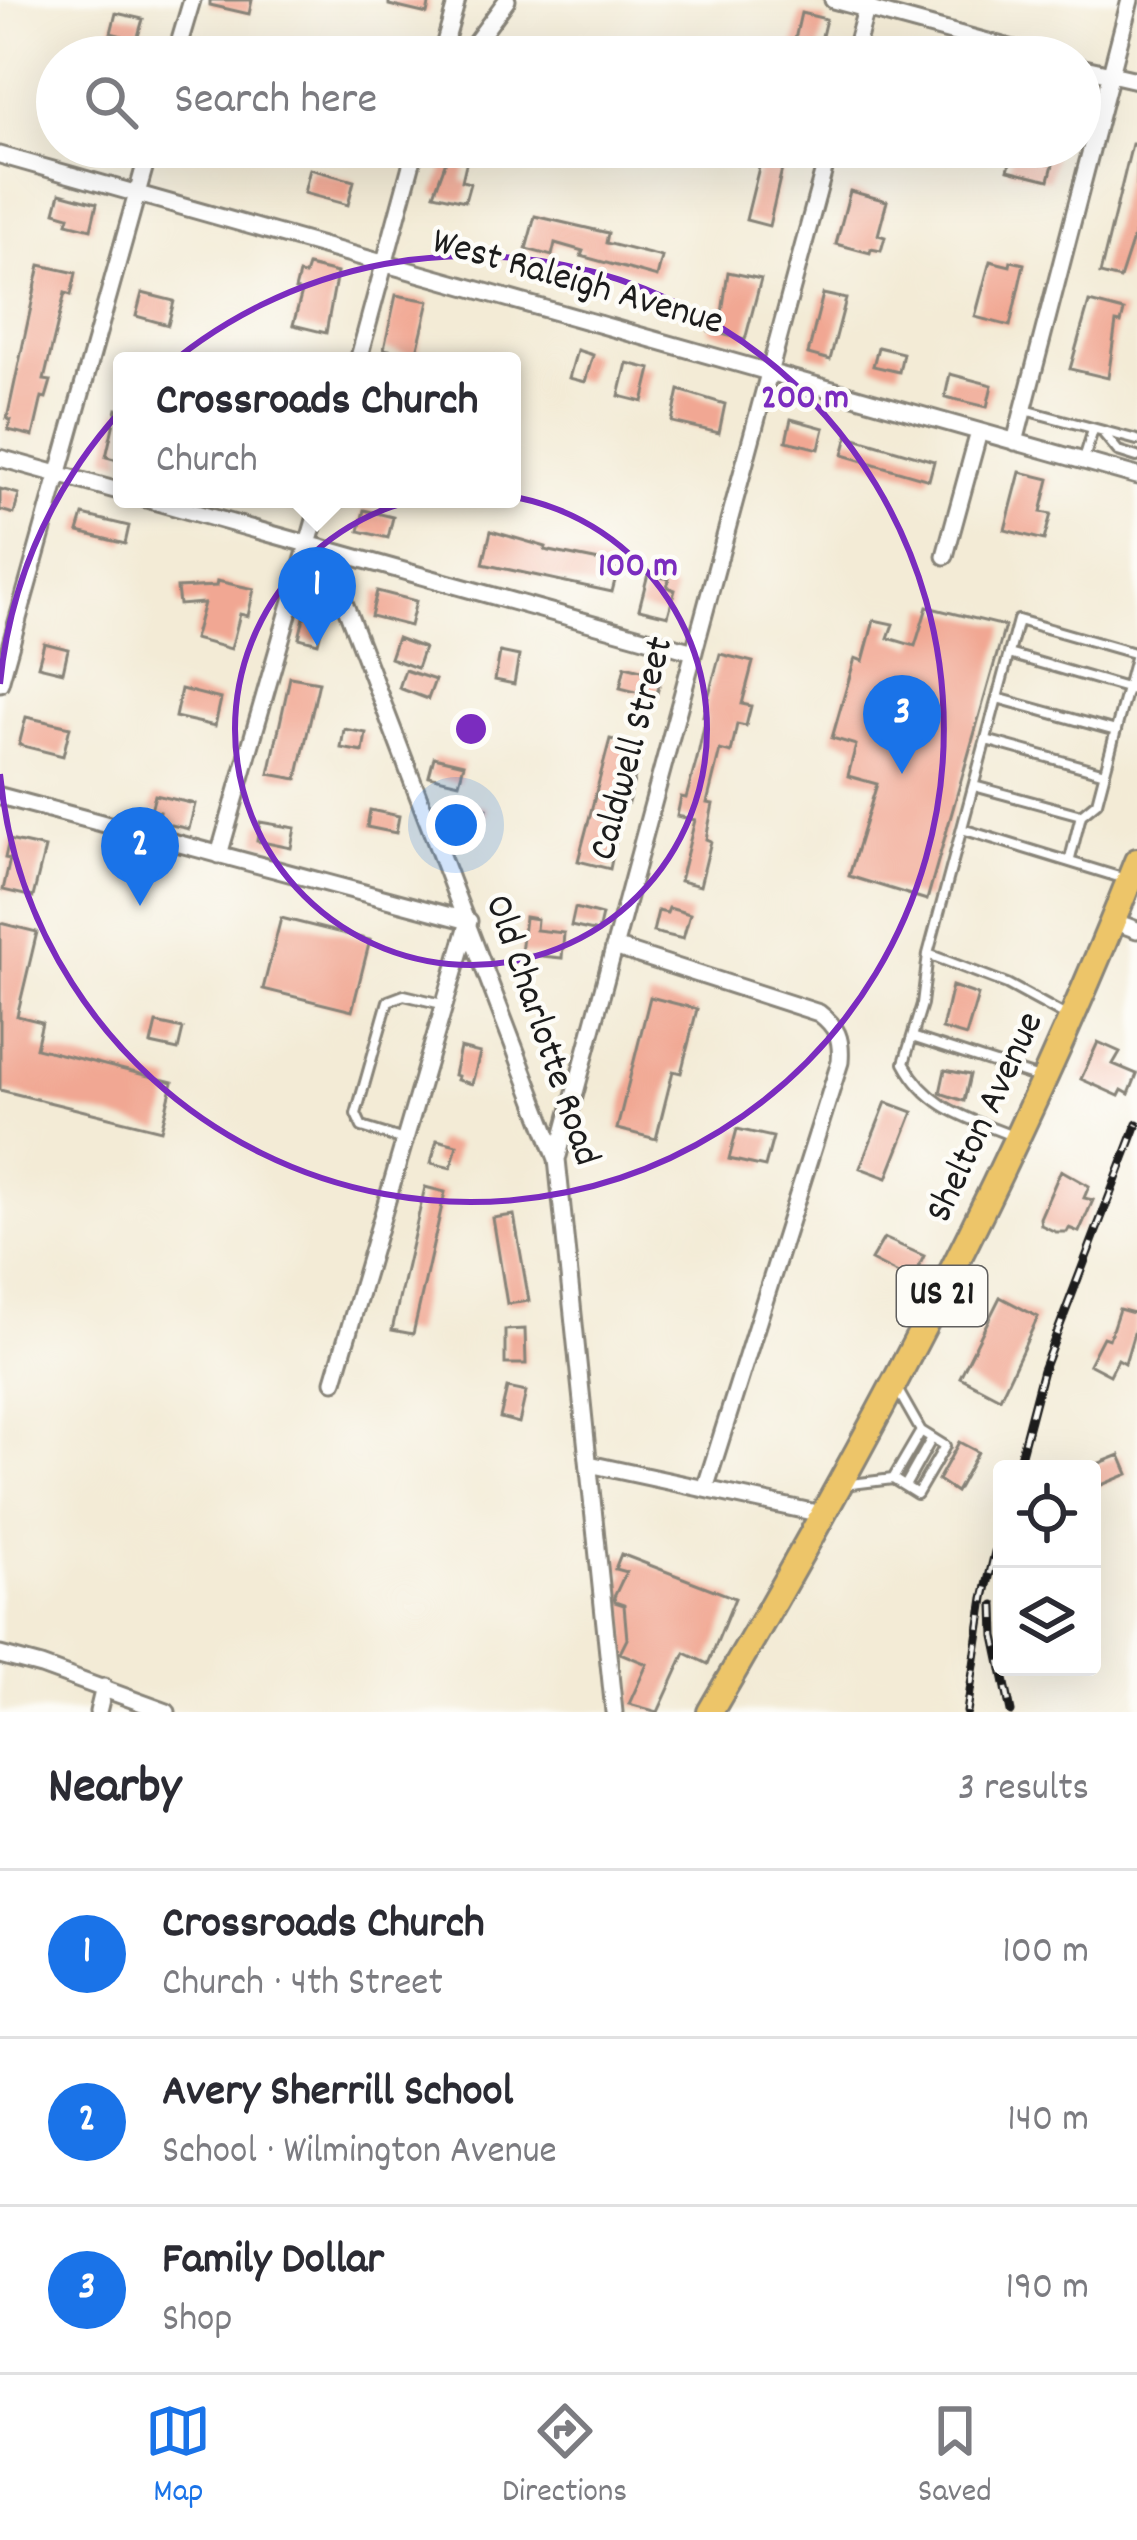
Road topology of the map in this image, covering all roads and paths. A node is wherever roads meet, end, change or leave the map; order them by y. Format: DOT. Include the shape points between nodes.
graph roads {
  1 [pos="191,0"];
  2 [pos="457,0"];
  3 [pos="507,0"];
  4 [pos="833,0"];
  5 [pos="1130,0"];
  6 [pos="867,4"];
  7 [pos="182,36"];
  8 [pos="447,36"];
  9 [pos="480,36"];
  10 [pos="859,36"];
  11 [pos="973,36"];
  12 [pos="1101,73"];
  13 [pos="1110,75"];
  14 [pos="1137,80"];
  15 [pos="1101,114"];
  16 [pos="0,155"];
  17 [pos="36,165"];
  18 [pos="46,168"];
  19 [pos="144,168"];
  20 [pos="410,168"];
  21 [pos="824,168"];
  22 [pos="1088,168"];
  23 [pos="137,194"];
  24 [pos="384,263"];
  25 [pos="360,352"];
  26 [pos="770,373"];
  27 [pos="1032,412"];
  28 [pos="1098,431"];
  29 [pos="980,432"];
  30 [pos="1137,440"];
  31 [pos="1015,442"];
  32 [pos="1135,456"];
  33 [pos="0,458"];
  34 [pos="1083,461"];
  35 [pos="58,475"];
  36 [pos="1137,476"];
  37 [pos="113,490"];
  38 [pos="179,508"];
  39 [pos="319,508"];
  40 [pos="309,544"];
  41 [pos="945,556"];
  42 [pos="694,652"];
  43 [pos="1009,654"];
  44 [pos="1136,654"];
  45 [pos="0,683"];
  46 [pos="1132,689"];
  47 [pos="997,698"];
  48 [pos="1116,731"];
  49 [pos="986,740"];
  50 [pos="1105,773"];
  51 [pos="974,785"];
  52 [pos="0,796"];
  53 [pos="1081,815"];
  54 [pos="962,829"];
  55 [pos="219,855"];
  56 [pos="1070,860"];
  57 [pos="1133,871"];
  58 [pos="469,921"];
  59 [pos="1125,926"];
  60 [pos="614,947"];
  61 [pos="928,954"];
  62 [pos="444,1004"];
  63 [pos="1072,1019"];
  64 [pos="912,1037"];
  65 [pos="1046,1080"];
  66 [pos="1018,1139"];
  67 [pos="404,1140"];
  68 [pos="557,1159"];
  69 [pos="334,1381"];
  70 [pos="895,1385"];
  71 [pos="921,1432"];
  72 [pos="932,1438"];
  73 [pos="589,1464"];
  74 [pos="893,1479"];
  75 [pos="842,1485"];
  76 [pos="904,1486"];
  77 [pos="705,1489"];
  78 [pos="826,1515"];
  79 [pos="0,1655"];
  80 [pos="104,1688"];
  81 [pos="98,1712"];
  82 [pos="167,1712"];
  83 [pos="614,1712"];
  84 [pos="710,1712"];
  1 -- 7 [label="street"];
  2 -- 8 [label="street"];
  3 -- 9 [label="street"];
  4 -- 6 [label="street"];
  5 -- 13 [label="street"];
  6 -- 10 [label="street"];
  6 -- 11 [label="street"];
  12 -- 13 [label="street"];
  13 -- 14 [label="street"];
  13 -- 15 [label="street"];
  16 -- 17 [label="street, West Raleigh Avenue"];
  18 -- 23 [label="street, West Raleigh Avenue"];
  19 -- 23 [label="street"];
  20 -- 24 [label="street"];
  21 -- 26 [label="street, Caldwell Street"];
  22 -- 27 [label="street"];
  23 -- 24 [label="street, West Raleigh Avenue"];
  23 -- 35 [label="street"];
  24 -- 25 [label="street"];
  24 -- 26 [label="street, West Raleigh Avenue"];
  26 -- 29 [label="street, West Raleigh Avenue"];
  26 -- 42 [label="street, Caldwell Street"];
  27 -- 28 [label="lane"];
  27 -- 31 [label="street"];
  28 -- 30 [label="lane"];
  28 -- 32 [label="lane"];
  28 -- 34 [label="lane"];
  29 -- 31 [label="street, West Raleigh Avenue"];
  29 -- 41 [label="street"];
  31 -- 34 [label="street, West Raleigh Avenue"];
  33 -- 35 [label="street"];
  34 -- 36 [label="street, West Raleigh Avenue"];
  35 -- 37 [label="street"];
  35 -- 45 [label="street"];
  38 -- 40 [label="street"];
  39 -- 40 [label="street"];
  40 -- 42 [label="street"];
  40 -- 55 [label="street"];
  40 -- 58 [label="street, Old Charlotte Road" via="334,575"];
  42 -- 60 [label="street, Caldwell Street"];
  43 -- 44 [label="lane" via="1018,620"];
  43 -- 46 [label="lane"];
  43 -- 47 [label="lane"];
  44 -- 46 [label="lane"];
  46 -- 48 [label="lane"];
  47 -- 48 [label="lane"];
  47 -- 49 [label="lane"];
  48 -- 50 [label="lane"];
  49 -- 50 [label="lane"];
  49 -- 51 [label="lane"];
  50 -- 53 [label="lane" via="1097,802"];
  51 -- 53 [label="lane"];
  51 -- 54 [label="lane"];
  52 -- 55 [label="street"];
  53 -- 56 [label="lane"];
  54 -- 56 [label="lane"];
  54 -- 61 [label="lane"];
  55 -- 58 [label="street"];
  56 -- 57 [label="lane"];
  57 -- 59 [label="main road, Shelton Avenue / US 21"];
  58 -- 62 [label="street"];
  58 -- 68 [label="street, Old Charlotte Road"];
  59 -- 63 [label="main road, Shelton Avenue / US 21"];
  60 -- 68 [label="street, Caldwell Street"];
  60 -- 77 [label="street" via="818,1013 842,1042"];
  61 -- 63 [label="lane"];
  61 -- 64 [label="lane"];
  62 -- 67 [label="street"];
  62 -- 67 [label="lane" via="404,995 388,1001 357,1123"];
  63 -- 65 [label="main road, Shelton Avenue / US 21"];
  64 -- 65 [label="lane"];
  64 -- 66 [label="lane" via="904,1063 918,1088 951,1112"];
  65 -- 66 [label="main road, Shelton Avenue / US 21"];
  66 -- 70 [label="main road, Shelton Avenue / US 21"];
  67 -- 69 [label="street"];
  68 -- 73 [label="street, Old Charlotte Road"];
  70 -- 71 [label="lane"];
  70 -- 75 [label="main road, Shelton Avenue / US 21"];
  71 -- 72 [label="lane"];
  71 -- 74 [label="lane"];
  72 -- 76 [label="lane"];
  72 -- 76 [label="lane" via="945,1446 917,1494"];
  73 -- 77 [label="street"];
  73 -- 83 [label="street, Old Charlotte Road"];
  74 -- 75 [label="lane"];
  74 -- 76 [label="lane"];
  75 -- 78 [label="main road, Shelton Avenue / US 21"];
  77 -- 78 [label="street"];
  78 -- 84 [label="main road, Shelton Avenue / US 21"];
  79 -- 80 [label="street"];
  80 -- 81 [label="street"];
  80 -- 82 [label="street"];
}
